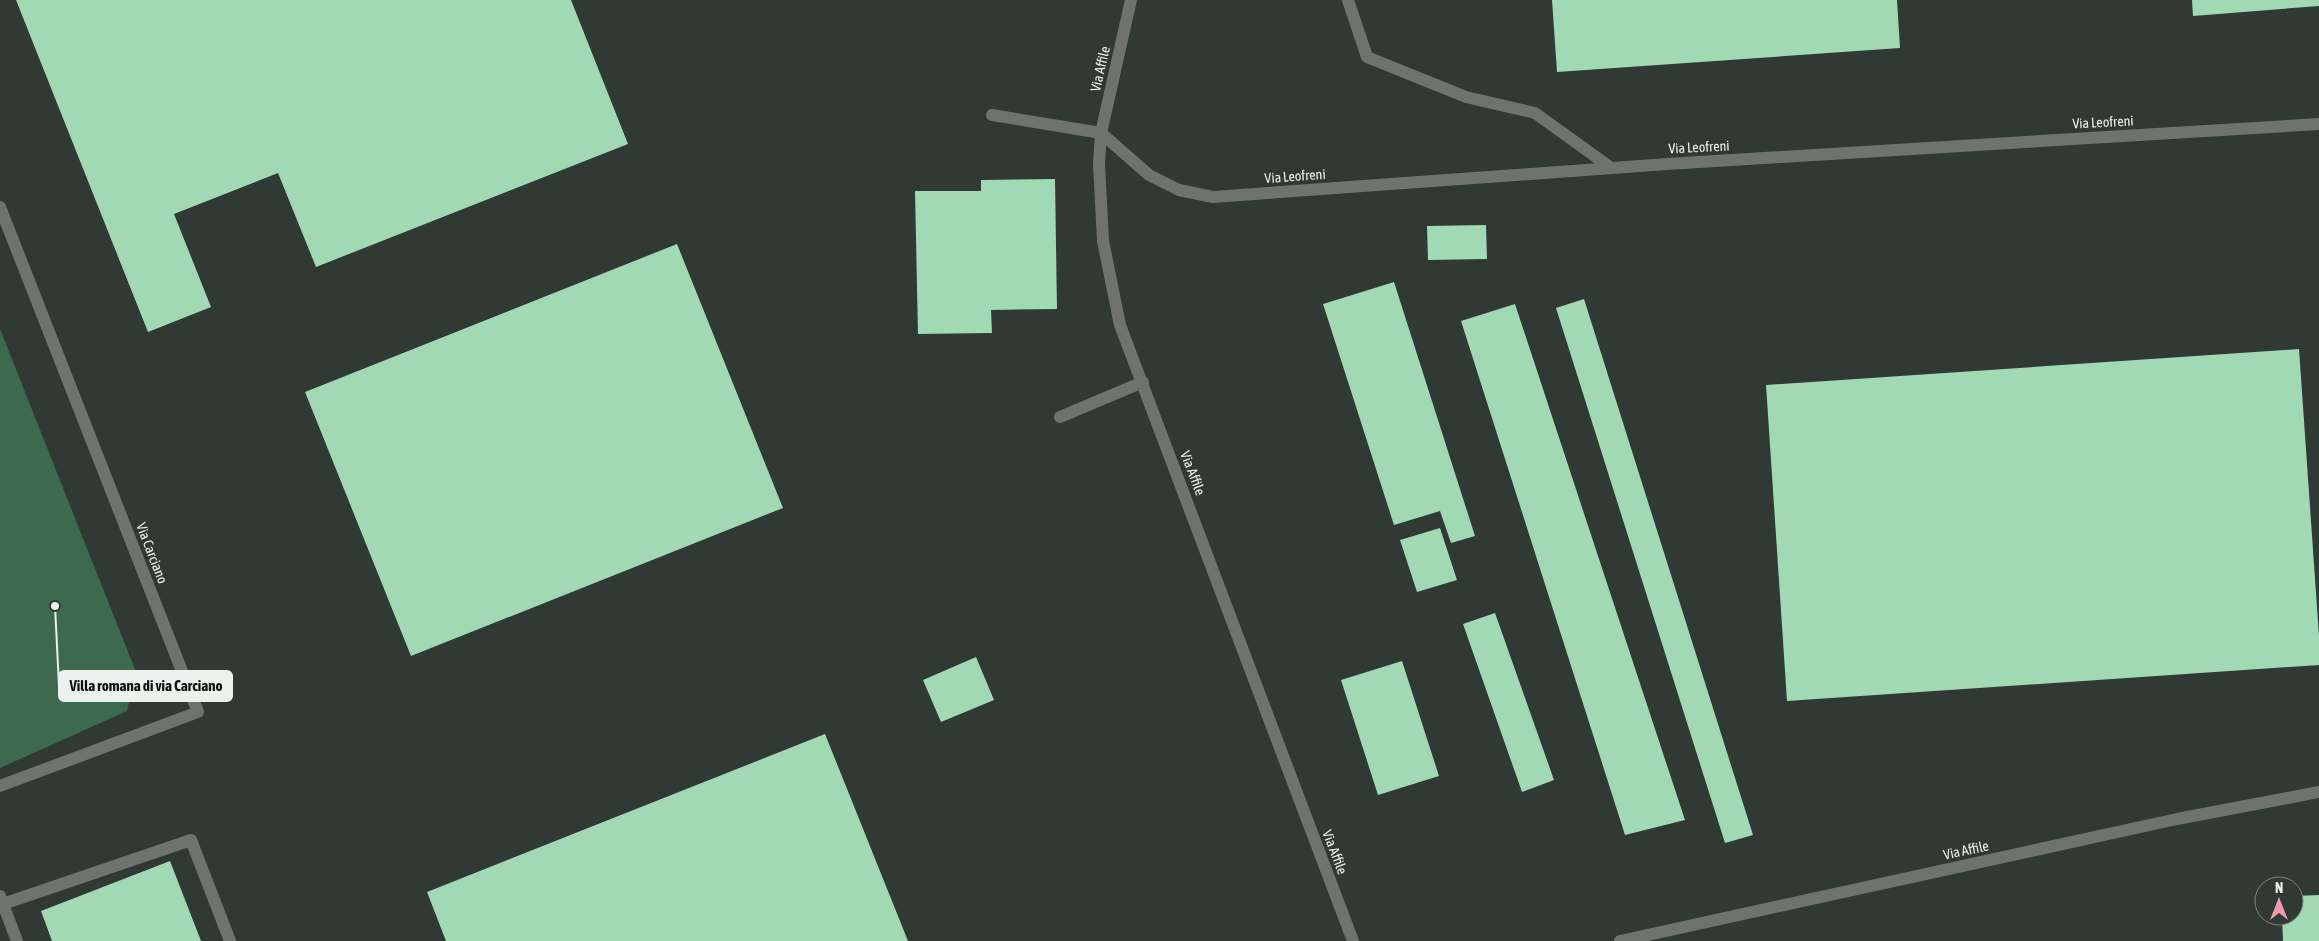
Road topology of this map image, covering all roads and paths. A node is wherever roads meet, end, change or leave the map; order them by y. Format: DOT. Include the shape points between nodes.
graph roads {
  1 [pos="1131,0"];
  2 [pos="1348,0"];
  3 [pos="992,115"];
  4 [pos="2319,124"];
  5 [pos="1101,133"];
  6 [pos="1610,168"];
  7 [pos="0,207"];
  8 [pos="1142,382"];
  9 [pos="1060,417"];
  10 [pos="0,786"];
  11 [pos="2319,792"];
  12 [pos="2,900"];
  13 [pos="17,941"];
  14 [pos="230,941"];
  15 [pos="1352,941"];
  16 [pos="1620,941"];
  1 -- 5 [label="street, Via Affile"];
  2 -- 6 [label="street" via="1367,57 1466,97 1535,113"];
  3 -- 5 [label="street"];
  4 -- 6 [label="street, Via Leofreni"];
  5 -- 6 [label="street, Via Leofreni" via="1149,175 1179,190 1213,197"];
  5 -- 8 [label="street, Via Affile" via="1103,241 1120,325"];
  7 -- 10 [label="street, Via Carciano" via="198,712"];
  8 -- 9 [label="street"];
  8 -- 15 [label="street, Via Affile"];
  11 -- 16 [label="street, Via Affile" via="2176,819"];
  12 -- 13 [label="street"];
  12 -- 14 [label="street" via="191,840"];
}
